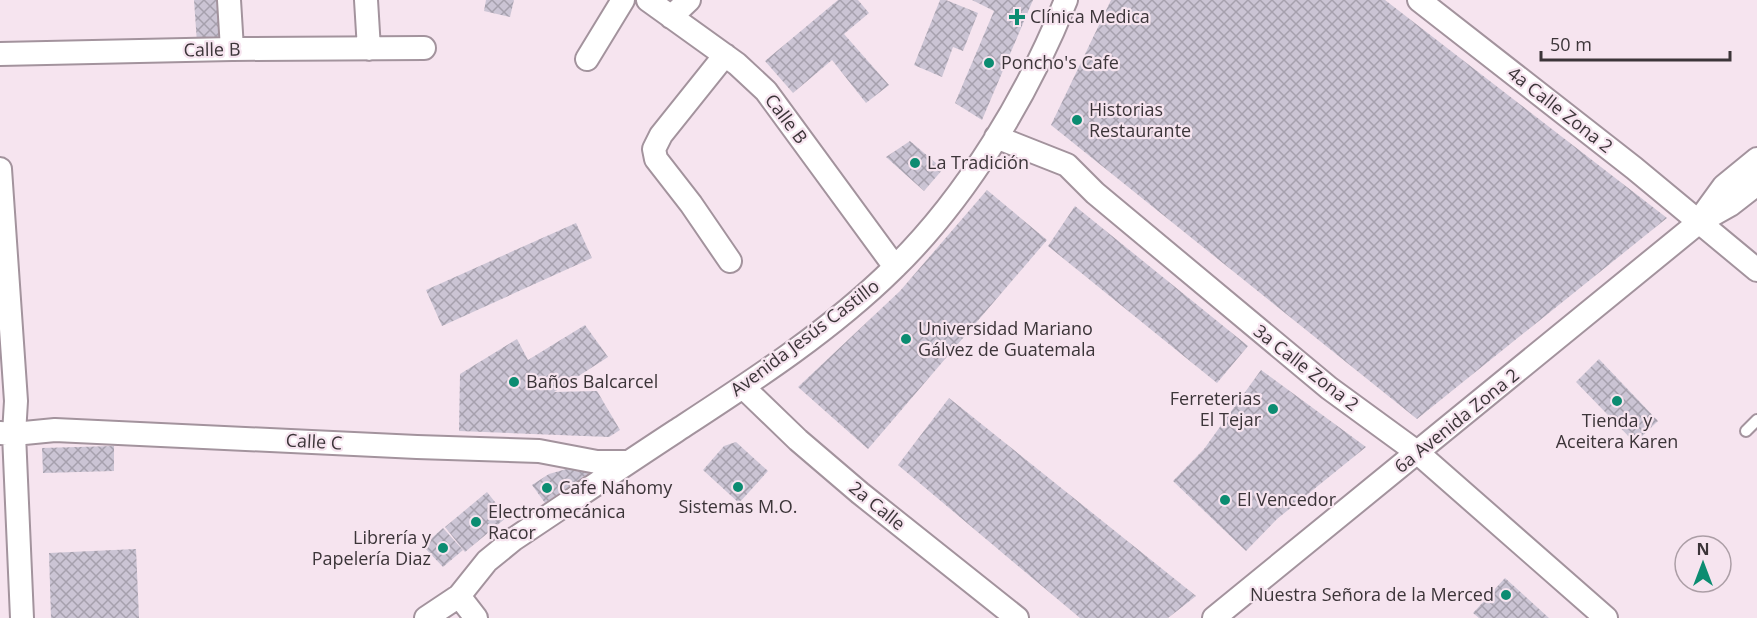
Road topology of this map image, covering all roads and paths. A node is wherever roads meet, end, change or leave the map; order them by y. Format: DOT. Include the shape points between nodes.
graph roads {
  1 [pos="229,0"];
  2 [pos="366,0"];
  3 [pos="623,0"];
  4 [pos="648,0"];
  5 [pos="689,0"];
  6 [pos="1066,0"];
  7 [pos="1419,0"];
  8 [pos="671,17"];
  9 [pos="424,48"];
  10 [pos="369,49"];
  11 [pos="232,50"];
  12 [pos="0,54"];
  13 [pos="725,55"];
  14 [pos="587,59"];
  15 [pos="996,137"];
  16 [pos="1757,159"];
  17 [pos="0,170"];
  18 [pos="1757,184"];
  19 [pos="1698,222"];
  20 [pos="730,261"];
  21 [pos="895,267"];
  22 [pos="1757,270"];
  23 [pos="743,387"];
  24 [pos="1757,420"];
  25 [pos="1746,431"];
  26 [pos="7,433"];
  27 [pos="1418,453"];
  28 [pos="628,462"];
  29 [pos="458,607"];
  30 [pos="22,618"];
  31 [pos="426,618"];
  32 [pos="476,618"];
  33 [pos="1017,618"];
  34 [pos="1214,618"];
  35 [pos="1606,618"];
  1 -- 11 [label="street"];
  2 -- 10 [label="street"];
  3 -- 14 [label="street"];
  4 -- 8 [label="street, Calle B"];
  5 -- 8 [label="street"];
  6 -- 15 [label="street, Avenida Jesús Castillo" via="1039,60"];
  7 -- 19 [label="street, 4a Calle Zona 2"];
  8 -- 13 [label="street, Calle B"];
  9 -- 10 [label="street, Calle B"];
  10 -- 11 [label="street, Calle B"];
  11 -- 12 [label="street, Calle B"];
  13 -- 20 [label="street" via="654,149 656,159"];
  13 -- 21 [label="street, Calle B" via="766,91"];
  15 -- 21 [label="street, Avenida Jesús Castillo" via="955,197"];
  15 -- 27 [label="street, 3a Calle Zona 2" via="1067,165 1095,193 1320,381"];
  16 -- 19 [label="street, 6a Avenida Zona 2" via="1724,186"];
  17 -- 26 [label="street" via="16,401"];
  18 -- 19 [label="street, 6a Avenida Zona 2" via="1730,205"];
  19 -- 22 [label="street, 4a Calle Zona 2"];
  19 -- 27 [label="street, 6a Avenida Zona 2"];
  21 -- 23 [label="street, Avenida Jesús Castillo" via="833,320"];
  23 -- 28 [label="street, Avenida Jesús Castillo"];
  23 -- 33 [label="street, 2a Calle" via="860,493"];
  24 -- 25 [label="lane"];
  26 -- 28 [label="street, Calle C" via="56,430 538,451 597,462"];
  26 -- 30 [label="street"];
  27 -- 34 [label="street, 6a Avenida Zona 2"];
  27 -- 35 [label="street, 3a Calle Zona 2"];
  28 -- 29 [label="street, Avenida Jesús Castillo" via="487,561"];
  29 -- 31 [label="street, Avenida Jesús Castillo"];
  29 -- 32 [label="street"];
}
